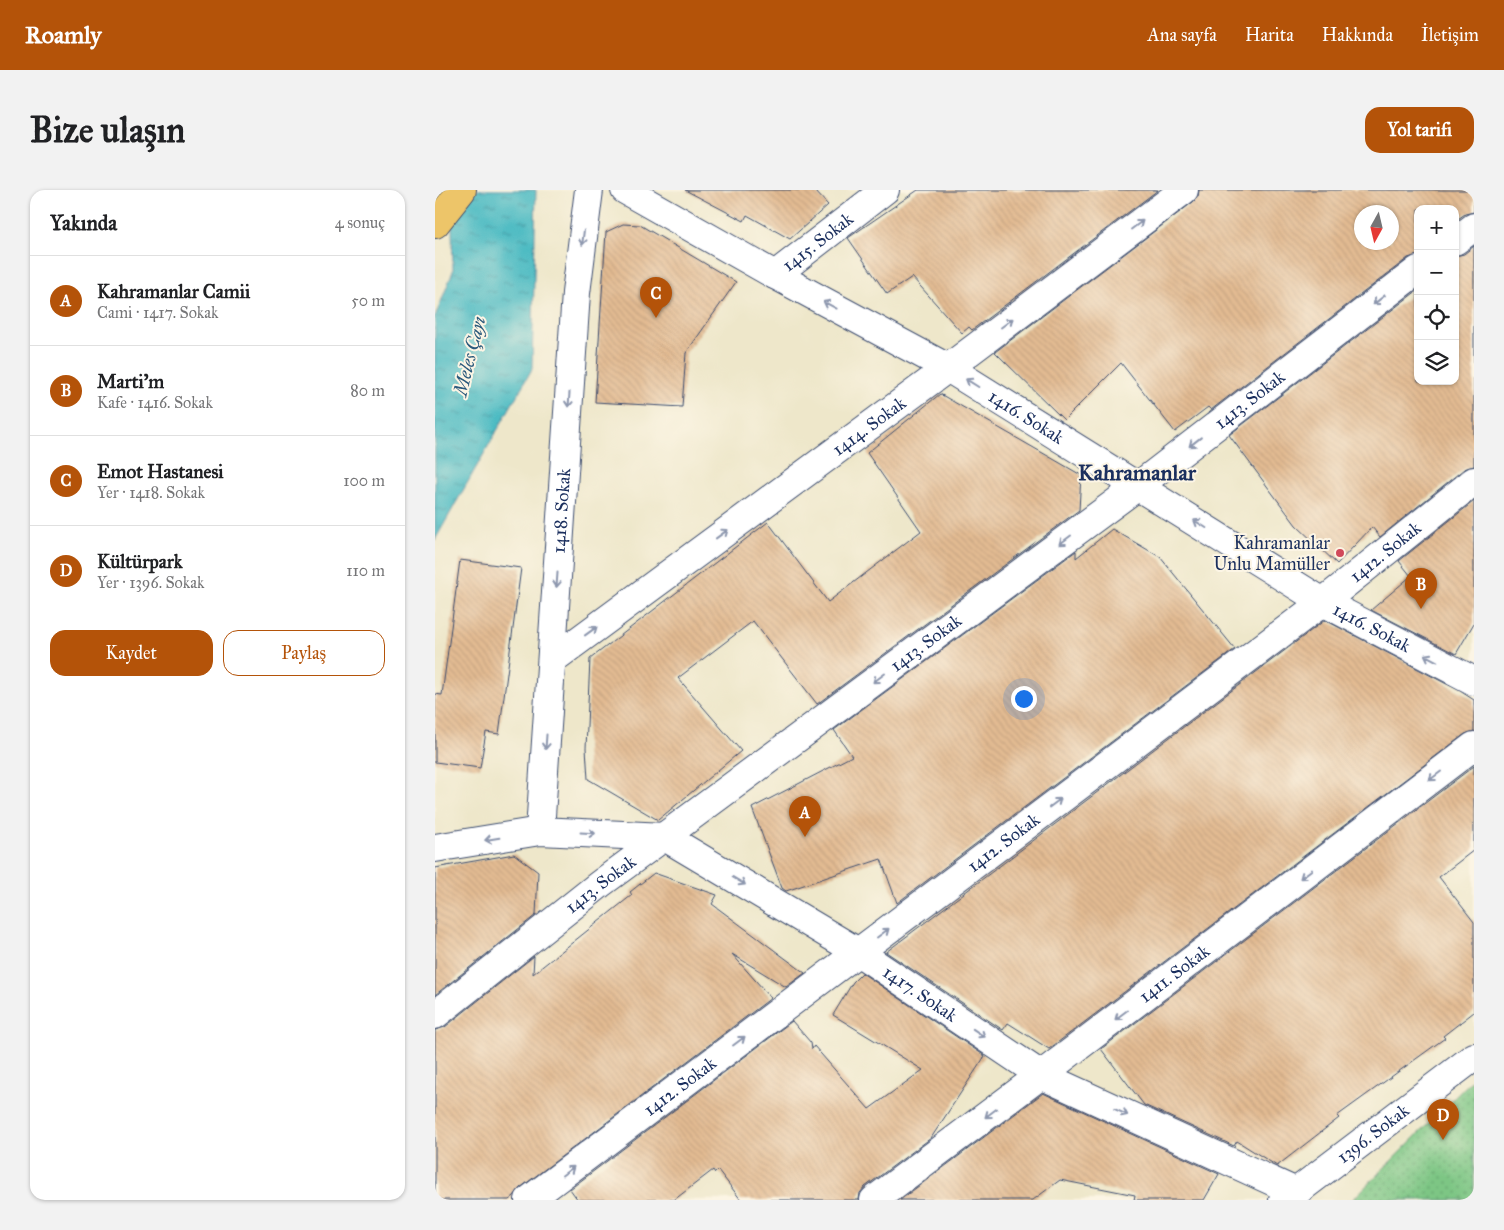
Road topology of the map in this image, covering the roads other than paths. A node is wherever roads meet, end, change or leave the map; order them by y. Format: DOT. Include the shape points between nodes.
graph roads {
  1 [pos="462,190"];
  2 [pos="589,190"];
  3 [pos="625,190"];
  4 [pos="885,190"];
  5 [pos="1184,190"];
  6 [pos="435,224"];
  7 [pos="1474,227"];
  8 [pos="1459,238"];
  9 [pos="1414,273"];
  10 [pos="775,275"];
  11 [pos="947,368"];
  12 [pos="1474,481"];
  13 [pos="1138,486"];
  14 [pos="1323,602"];
  15 [pos="552,660"];
  16 [pos="1474,681"];
  17 [pos="1474,746"];
  18 [pos="540,831"];
  19 [pos="665,837"];
  20 [pos="435,848"];
  21 [pos="858,952"];
  22 [pos="435,1015"];
  23 [pos="1474,1057"];
  24 [pos="1041,1075"];
  25 [pos="1291,1197"];
  26 [pos="529,1200"];
  27 [pos="874,1200"];
  1 -- 6 [label="highway"];
  2 -- 15 [label="street, 1418. Sokak, one-way" via="576,293"];
  3 -- 10 [label="street, 1416. Sokak"];
  4 -- 10 [label="street, 1415. Sokak"];
  11 -- 5 [label="street, 1414. Sokak, one-way"];
  7 -- 8 [label="street"];
  9 -- 13 [label="street, 1413. Sokak, one-way"];
  11 -- 10 [label="street, 1416. Sokak, one-way"];
  13 -- 11 [label="street, 1416. Sokak, one-way"];
  15 -- 11 [label="street, 1414. Sokak, one-way"];
  12 -- 14 [label="street, 1412. Sokak"];
  14 -- 13 [label="street, 1416. Sokak, one-way"];
  13 -- 19 [label="street, 1413. Sokak, one-way"];
  16 -- 14 [label="street, 1416. Sokak, one-way"];
  21 -- 14 [label="street, 1412. Sokak, one-way"];
  15 -- 18 [label="street, 1418. Sokak, one-way"];
  17 -- 24 [label="street, 1411. Sokak, one-way"];
  18 -- 19 [label="street, 1417. Sokak, one-way"];
  18 -- 20 [label="street, 1417. Sokak, one-way"];
  19 -- 21 [label="street, 1417. Sokak, one-way"];
  19 -- 22 [label="street, 1413. Sokak" via="600,884"];
  21 -- 24 [label="street, 1417. Sokak, one-way"];
  26 -- 21 [label="street, 1412. Sokak, one-way"];
  23 -- 25 [label="street, 1396. Sokak"];
  24 -- 25 [label="street, 1417. Sokak, one-way"];
  24 -- 27 [label="street, 1411. Sokak, one-way"];
}
